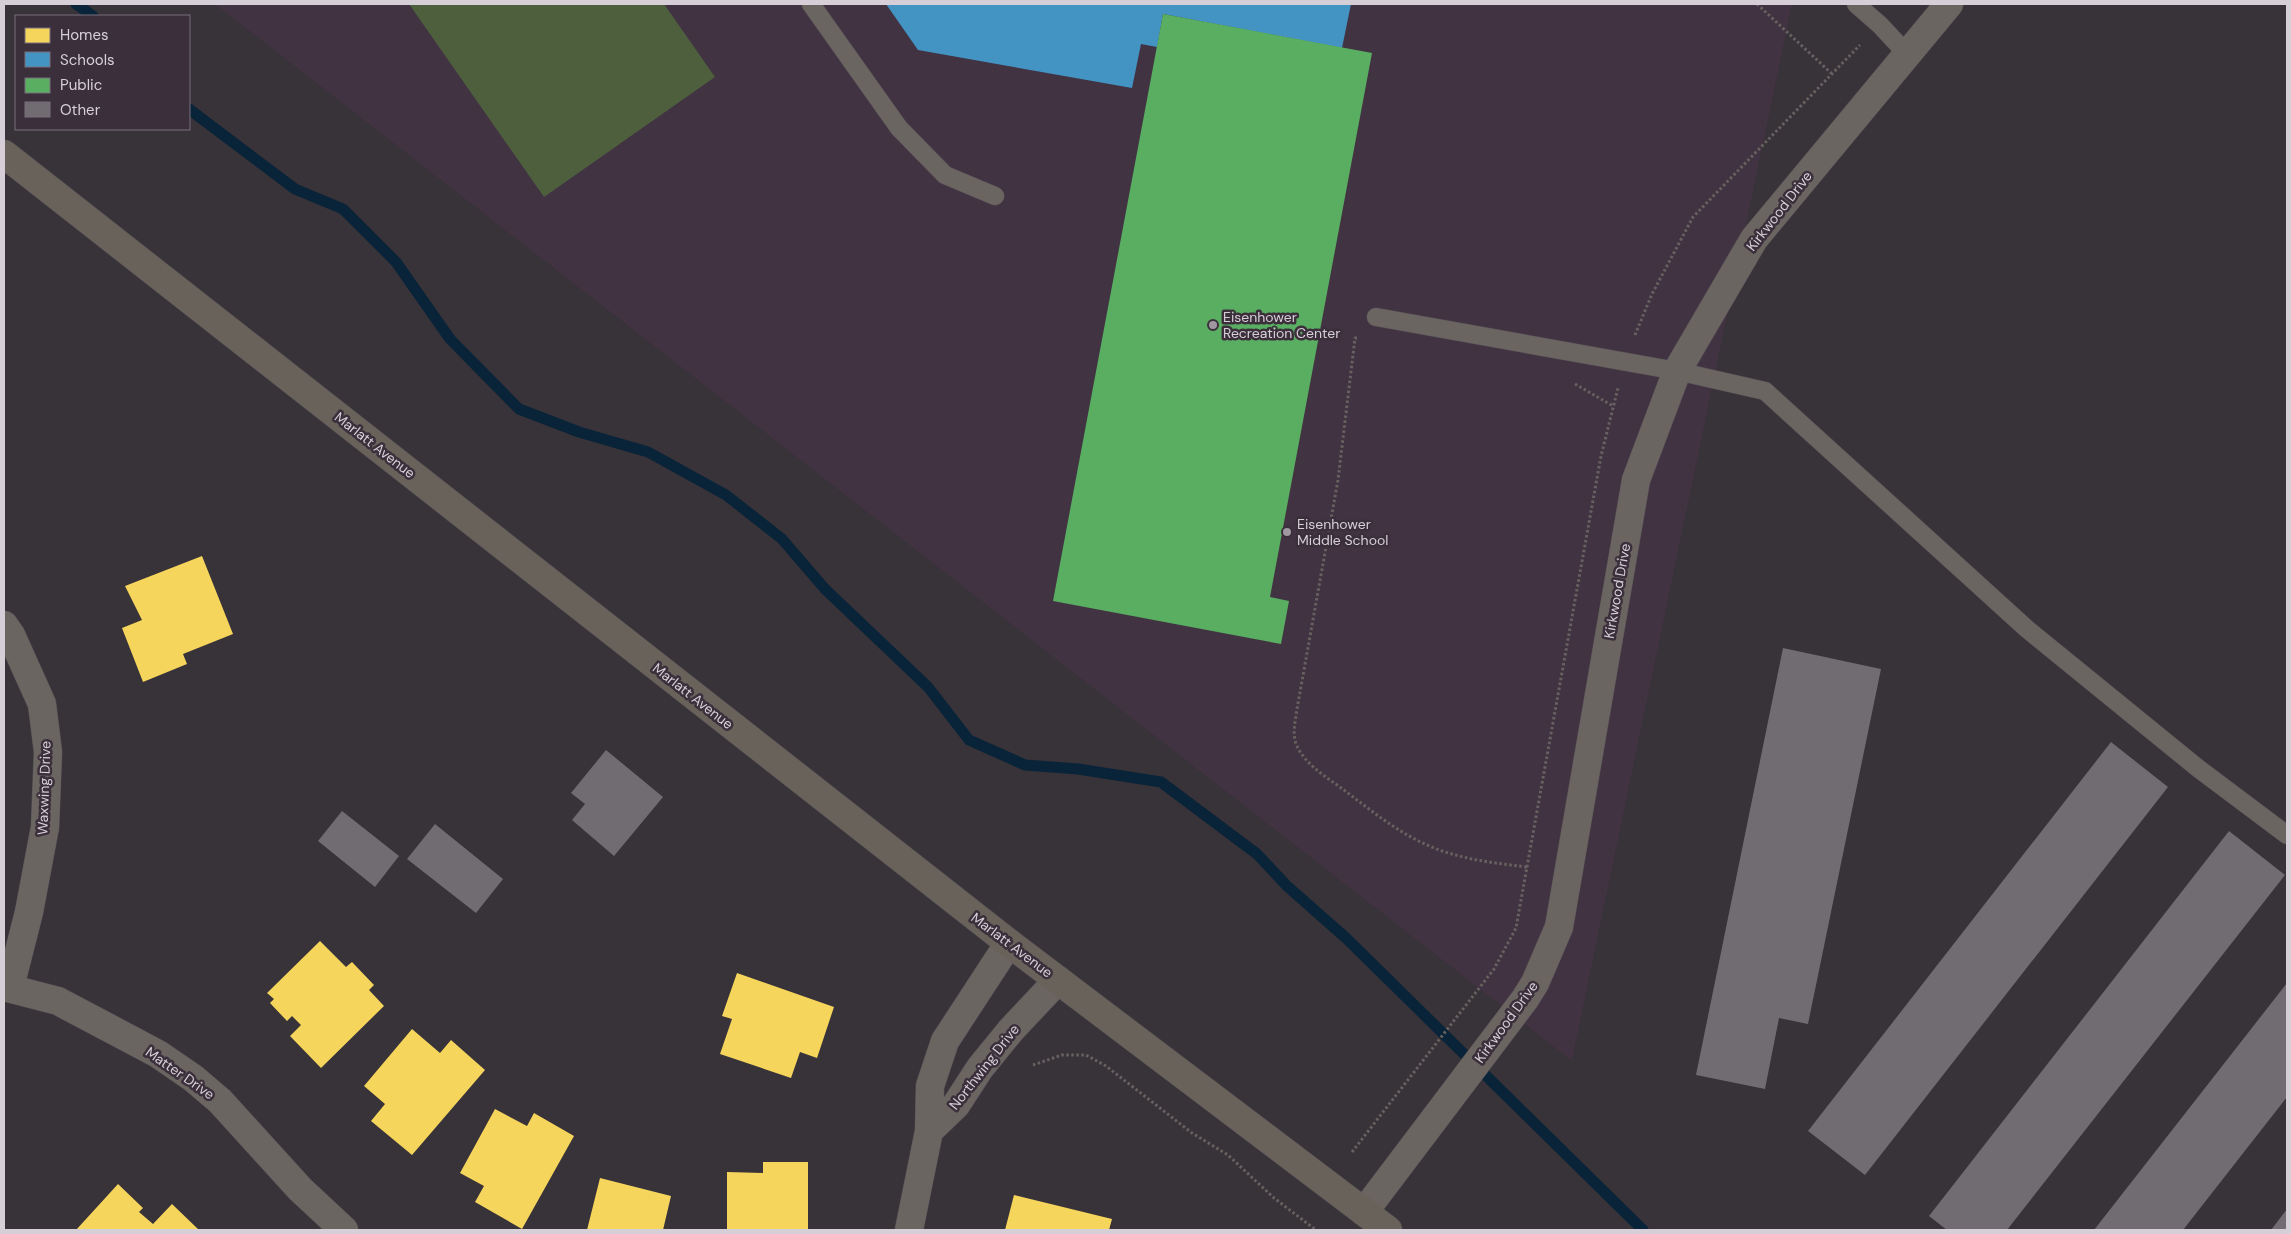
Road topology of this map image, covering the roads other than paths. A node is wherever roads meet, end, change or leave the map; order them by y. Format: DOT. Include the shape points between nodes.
graph roads {
  1 [pos="811,4"];
  2 [pos="1856,4"];
  3 [pos="1949,4"];
  4 [pos="1907,54"];
  5 [pos="4,154"];
  6 [pos="995,196"];
  7 [pos="1376,317"];
  8 [pos="1677,371"];
  9 [pos="4,625"];
  10 [pos="2287,836"];
  11 [pos="1009,944"];
  12 [pos="1058,980"];
  13 [pos="7,987"];
  14 [pos="929,1131"];
  15 [pos="1364,1212"];
  16 [pos="344,1230"];
  17 [pos="908,1230"];
  18 [pos="1388,1230"];
  1 -- 6 [label="lane" via="899,128 945,175"];
  2 -- 4 [label="lane"];
  3 -- 4 [label="street, Kirkwood Drive"];
  4 -- 8 [label="street, Kirkwood Drive" via="1754,239"];
  5 -- 11 [label="street, Marlatt Avenue"];
  7 -- 8 [label="lane"];
  8 -- 10 [label="lane" via="1765,391 2027,629"];
  8 -- 15 [label="street, Kirkwood Drive" via="1636,480 1559,926 1525,999"];
  9 -- 13 [label="street, Waxwing Drive" via="42,704 48,752 45,827 29,912"];
  11 -- 12 [label="street, Marlatt Avenue"];
  11 -- 14 [label="street, Northwing Drive" via="945,1041 930,1086"];
  12 -- 14 [label="street, Northwing Drive" via="1011,1030 980,1068 956,1105"];
  12 -- 15 [label="street, Marlatt Avenue"];
  13 -- 16 [label="street, Matter Drive" via="67,1006 158,1054 193,1078 220,1101 300,1189"];
  14 -- 17 [label="street, Northwing Drive"];
  15 -- 18 [label="street, Marlatt Avenue"];
}
